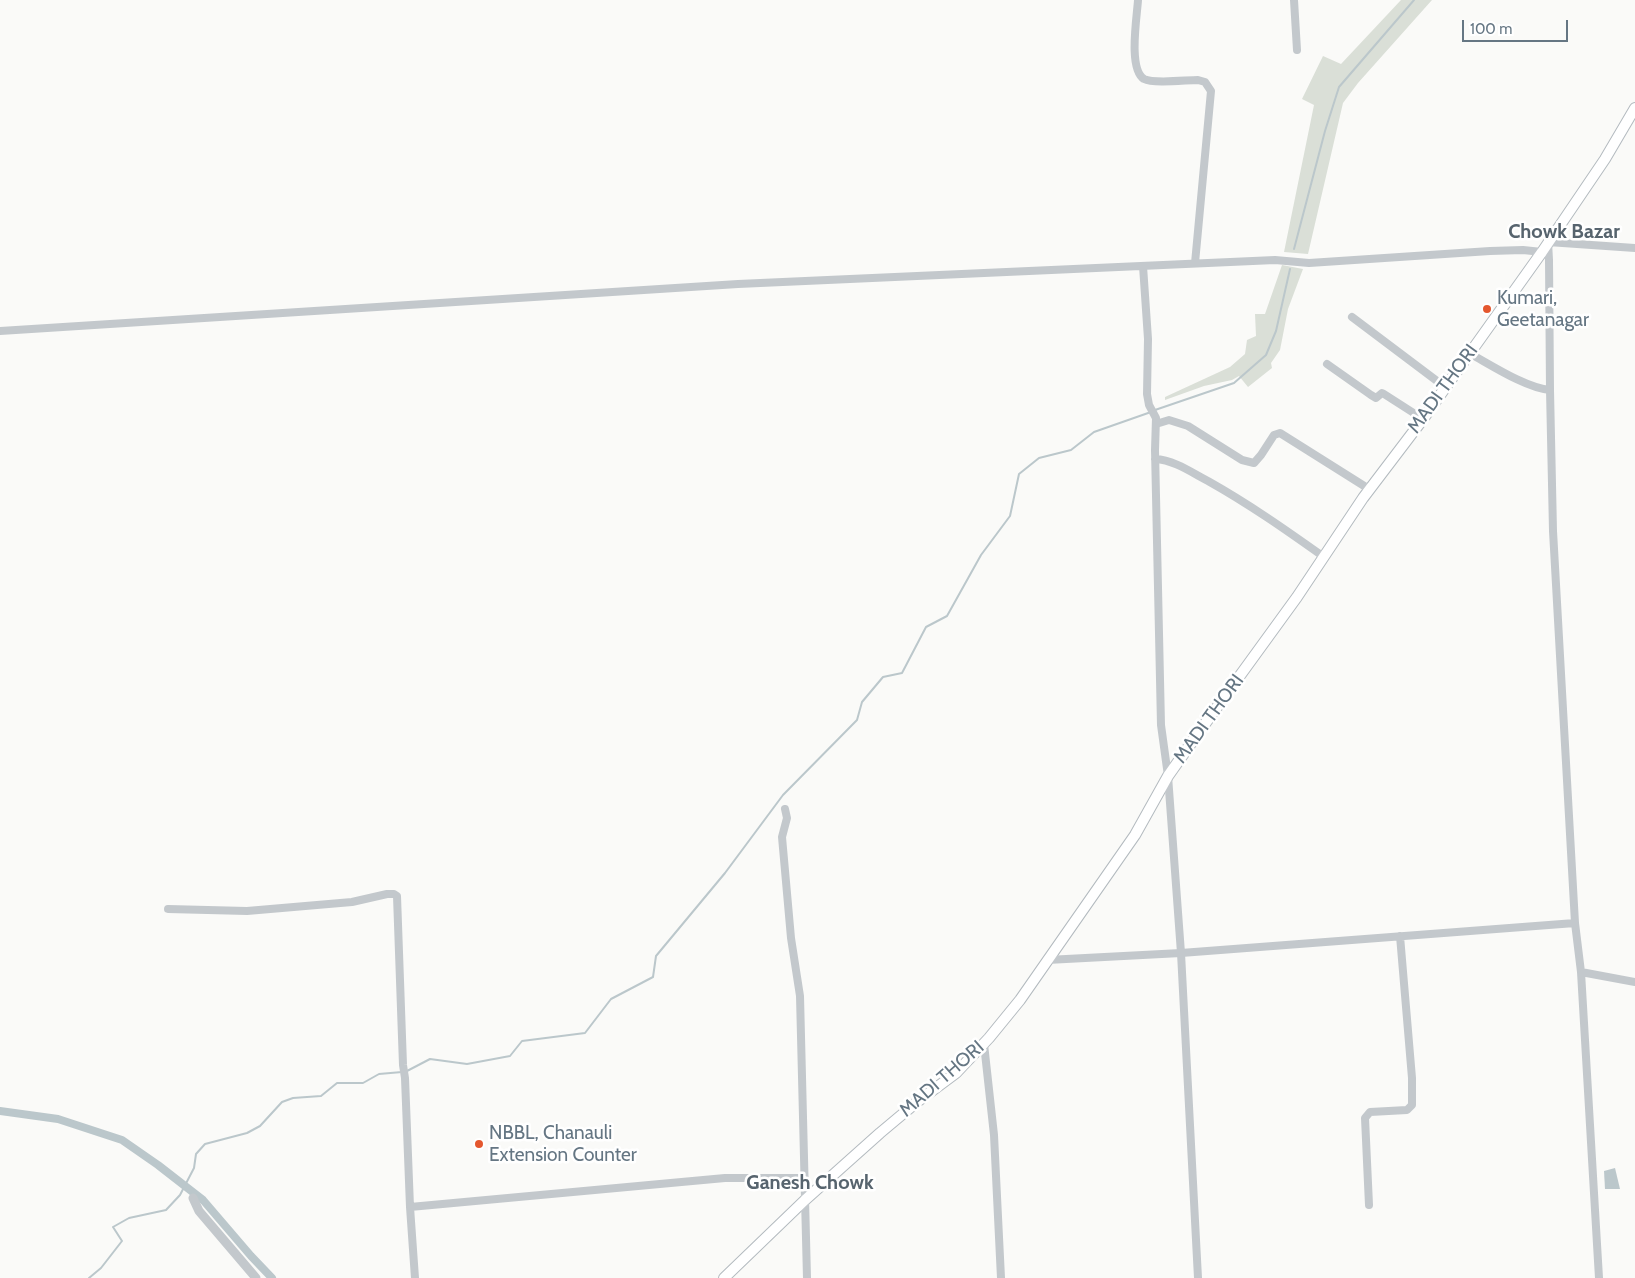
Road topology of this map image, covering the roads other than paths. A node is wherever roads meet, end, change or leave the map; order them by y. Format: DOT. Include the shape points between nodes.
graph roads {
  1 [pos="1138,0"];
  2 [pos="1294,0"];
  3 [pos="1297,50"];
  4 [pos="1635,108"];
  5 [pos="1548,242"];
  6 [pos="1635,248"];
  7 [pos="1542,252"];
  8 [pos="1195,263"];
  9 [pos="1143,266"];
  10 [pos="1352,317"];
  11 [pos="0,332"];
  12 [pos="1469,353"];
  13 [pos="1327,364"];
  14 [pos="1445,387"];
  15 [pos="1550,390"];
  16 [pos="1423,419"];
  17 [pos="1156,421"];
  18 [pos="1155,458"];
  19 [pos="1370,489"];
  20 [pos="1324,557"];
  21 [pos="1168,776"];
  22 [pos="785,809"];
  23 [pos="168,909"];
  24 [pos="1575,923"];
  25 [pos="1400,936"];
  26 [pos="1181,953"];
  27 [pos="1047,960"];
  28 [pos="1581,972"];
  29 [pos="1635,982"];
  30 [pos="984,1044"];
  31 [pos="804,1178"];
  32 [pos="193,1198"];
  33 [pos="805,1200"];
  34 [pos="1369,1205"];
  35 [pos="410,1207"];
  36 [pos="256,1278"];
  37 [pos="415,1278"];
  38 [pos="724,1278"];
  39 [pos="807,1278"];
  40 [pos="1001,1278"];
  41 [pos="1198,1278"];
  42 [pos="1598,1278"];
  1 -- 8 [label="street" via="1135,41 1139,73 1145,79 1155,81 1198,80 1205,82 1211,91"];
  2 -- 3 [label="street"];
  4 -- 5 [label="main road, MADI THORI"];
  5 -- 6 [label="street"];
  5 -- 7 [label="main road, MADI THORI"];
  5 -- 15 [label="street"];
  7 -- 8 [label="street" via="1490,251 1309,263 1275,260"];
  7 -- 12 [label="main road, MADI THORI"];
  8 -- 9 [label="street"];
  9 -- 11 [label="street" via="728,285"];
  9 -- 17 [label="street" via="1148,338 1147,394"];
  10 -- 14 [label="street"];
  12 -- 14 [label="main road, MADI THORI"];
  12 -- 15 [label="street" via="1543,390"];
  13 -- 16 [label="street" via="1375,398 1382,393"];
  14 -- 16 [label="main road, MADI THORI"];
  15 -- 24 [label="street" via="1554,534"];
  16 -- 19 [label="main road, MADI THORI"];
  17 -- 18 [label="street"];
  17 -- 19 [label="street" via="1169,420 1188,426 1251,464 1262,455 1274,435 1280,433"];
  18 -- 20 [label="street" via="1179,466 1239,498"];
  18 -- 21 [label="street" via="1161,725"];
  19 -- 20 [label="main road, MADI THORI"];
  20 -- 21 [label="main road, MADI THORI"];
  21 -- 26 [label="street"];
  21 -- 27 [label="main road, MADI THORI" via="1135,835"];
  22 -- 31 [label="street" via="787,818 782,838 800,996"];
  23 -- 35 [label="street" via="247,911 352,902 387,894 397,896"];
  24 -- 25 [label="street"];
  24 -- 28 [label="street"];
  25 -- 26 [label="street"];
  25 -- 34 [label="street" via="1412,1105 1407,1110 1370,1112 1365,1118"];
  26 -- 27 [label="street"];
  26 -- 41 [label="street"];
  27 -- 30 [label="main road, MADI THORI"];
  28 -- 29 [label="street"];
  28 -- 42 [label="street"];
  30 -- 33 [label="main road, MADI THORI" via="956,1073"];
  30 -- 40 [label="street" via="994,1135"];
  31 -- 33 [label="street"];
  31 -- 35 [label="street" via="725,1178"];
  32 -- 36 [label="street" via="199,1211"];
  33 -- 38 [label="main road, MADI THORI"];
  33 -- 39 [label="street"];
  35 -- 37 [label="street"];
}
